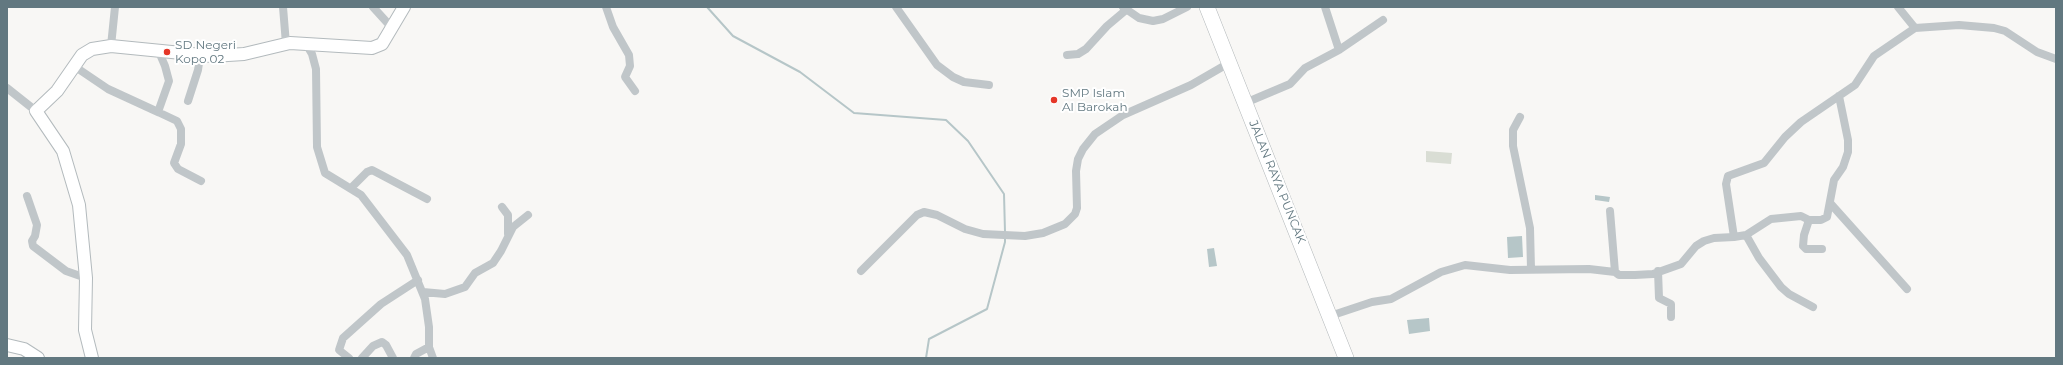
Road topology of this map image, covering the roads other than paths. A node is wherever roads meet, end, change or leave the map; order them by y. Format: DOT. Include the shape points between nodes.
graph roads {
  1 [pos="115,7"];
  2 [pos="283,7"];
  3 [pos="373,7"];
  4 [pos="404,7"];
  5 [pos="606,7"];
  6 [pos="896,7"];
  7 [pos="1187,7"];
  8 [pos="1207,7"];
  9 [pos="1325,7"];
  10 [pos="1898,7"];
  11 [pos="1125,8"];
  12 [pos="1383,20"];
  13 [pos="1916,28"];
  14 [pos="393,29"];
  15 [pos="286,44"];
  16 [pos="306,44"];
  17 [pos="111,46"];
  18 [pos="1339,50"];
  19 [pos="159,52"];
  20 [pos="1068,55"];
  21 [pos="200,56"];
  22 [pos="2056,58"];
  23 [pos="1229,63"];
  24 [pos="74,66"];
  25 [pos="989,85"];
  26 [pos="7,88"];
  27 [pos="635,91"];
  28 [pos="1839,96"];
  29 [pos="188,101"];
  30 [pos="1245,103"];
  31 [pos="36,111"];
  32 [pos="158,112"];
  33 [pos="1520,117"];
  34 [pos="202,180"];
  35 [pos="351,188"];
  36 [pos="27,196"];
  37 [pos="427,199"];
  38 [pos="1830,203"];
  39 [pos="502,207"];
  40 [pos="1610,211"];
  41 [pos="528,215"];
  42 [pos="1809,220"];
  43 [pos="1746,234"];
  44 [pos="508,236"];
  45 [pos="1734,237"];
  46 [pos="1822,249"];
  47 [pos="1531,269"];
  48 [pos="861,271"];
  49 [pos="1658,271"];
  50 [pos="1615,272"];
  51 [pos="86,278"];
  52 [pos="418,280"];
  53 [pos="1907,289"];
  54 [pos="423,292"];
  55 [pos="1813,307"];
  56 [pos="1330,316"];
  57 [pos="1672,317"];
  58 [pos="7,345"];
  59 [pos="429,347"];
  60 [pos="413,357"];
  61 [pos="38,358"];
  62 [pos="92,358"];
  63 [pos="349,358"];
  64 [pos="362,358"];
  65 [pos="393,358"];
  66 [pos="433,358"];
  67 [pos="1346,358"];
  1 -- 17 [label="street"];
  2 -- 15 [label="street"];
  3 -- 14 [label="street"];
  4 -- 14 [label="main road"];
  5 -- 27 [label="street" via="613,27 630,57 630,66 625,77"];
  6 -- 25 [label="street" via="937,65 964,82"];
  7 -- 11 [label="street" via="1153,21 1139,18"];
  8 -- 23 [label="highway, JALAN RAYA PUNCAK"];
  9 -- 18 [label="street"];
  10 -- 13 [label="street"];
  11 -- 20 [label="street" via="1086,49 1078,54"];
  12 -- 18 [label="street"];
  13 -- 22 [label="street" via="1959,24 1994,28 2037,52"];
  13 -- 28 [label="street" via="1874,56 1855,85"];
  14 -- 16 [label="main road" via="382,44 375,48"];
  15 -- 16 [label="main road"];
  15 -- 21 [label="main road" via="244,54"];
  16 -- 35 [label="street" via="316,69 316,142 321,164 325,173"];
  17 -- 19 [label="main road"];
  17 -- 24 [label="main road" via="92,49 82,55"];
  18 -- 30 [label="street" via="1305,68 1290,84"];
  19 -- 21 [label="main road"];
  19 -- 32 [label="street" via="168,81"];
  21 -- 29 [label="street"];
  23 -- 30 [label="highway, JALAN RAYA PUNCAK"];
  23 -- 48 [label="street" via="1191,85 1126,113 1101,129 1078,159 1078,202 1074,214 1065,224 1052,230 1018,236 1002,235 971,231 937,215 924,212"];
  24 -- 31 [label="main road" via="57,91"];
  24 -- 32 [label="street" via="108,89"];
  26 -- 31 [label="street"];
  28 -- 38 [label="street" via="1848,152 1844,168 1834,180"];
  28 -- 45 [label="street" via="1784,137 1762,164 1727,178"];
  30 -- 56 [label="highway, JALAN RAYA PUNCAK"];
  31 -- 51 [label="main road" via="63,151 73,179 81,219"];
  32 -- 34 [label="street" via="175,120 181,126 181,140 174,165"];
  33 -- 47 [label="street" via="1513,130 1513,146 1530,230"];
  35 -- 37 [label="street" via="372,170"];
  35 -- 52 [label="street" via="363,198 397,241 407,255"];
  36 -- 51 [label="street" via="37,225 33,246 66,271"];
  38 -- 42 [label="street" via="1824,219"];
  38 -- 53 [label="street"];
  39 -- 44 [label="street" via="508,216"];
  40 -- 50 [label="street"];
  41 -- 44 [label="street" via="515,224"];
  42 -- 43 [label="street" via="1801,216 1771,219"];
  42 -- 46 [label="street" via="1803,246 1806,249"];
  43 -- 45 [label="street"];
  43 -- 55 [label="street" via="1759,258 1781,287"];
  44 -- 54 [label="street" via="497,258 475,273 464,287 445,294"];
  45 -- 49 [label="street" via="1704,241 1696,246 1684,262"];
  47 -- 50 [label="street"];
  47 -- 56 [label="street" via="1457,266 1391,299"];
  49 -- 50 [label="street" via="1653,274 1635,275 1619,275"];
  49 -- 57 [label="street" via="1659,298 1671,304"];
  51 -- 62 [label="main road" via="85,330"];
  52 -- 54 [label="street"];
  52 -- 63 [label="street" via="381,304 343,338 339,350"];
  54 -- 59 [label="street" via="429,319"];
  56 -- 67 [label="highway, JALAN RAYA PUNCAK"];
  58 -- 61 [label="main road" via="24,349"];
  59 -- 60 [label="street"];
  59 -- 66 [label="street"];
  64 -- 65 [label="street" via="373,346 382,342"];
}
